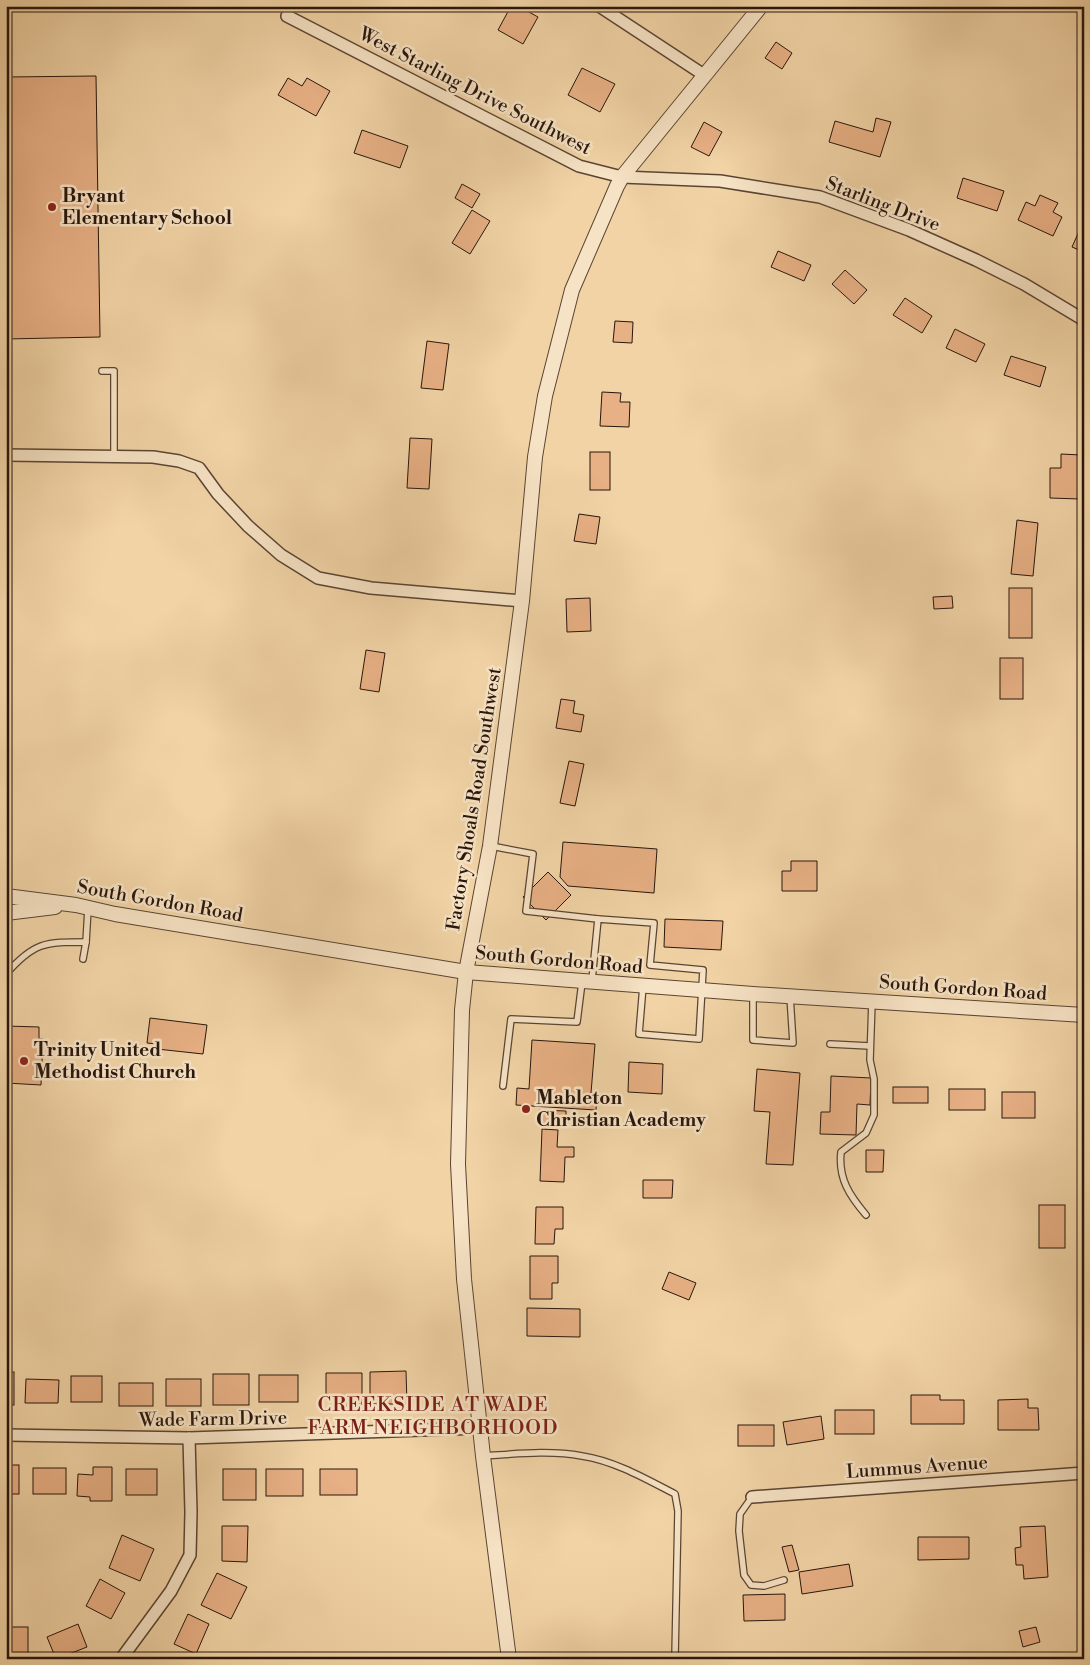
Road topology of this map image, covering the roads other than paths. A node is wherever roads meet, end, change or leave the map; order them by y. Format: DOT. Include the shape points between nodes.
graph roads {
  1 [pos="599,6"];
  2 [pos="761,6"];
  3 [pos="287,16"];
  4 [pos="704,75"];
  5 [pos="622,177"];
  6 [pos="1084,320"];
  7 [pos="102,371"];
  8 [pos="6,455"];
  9 [pos="114,456"];
  10 [pos="522,602"];
  11 [pos="490,846"];
  12 [pos="6,896"];
  13 [pos="82,906"];
  14 [pos="6,913"];
  15 [pos="598,919"];
  16 [pos="86,942"];
  17 [pos="84,958"];
  18 [pos="466,972"];
  19 [pos="6,974"];
  20 [pos="587,982"];
  21 [pos="643,986"];
  22 [pos="702,990"];
  23 [pos="753,994"];
  24 [pos="790,996"];
  25 [pos="872,1001"];
  26 [pos="1084,1015"];
  27 [pos="830,1044"];
  28 [pos="870,1046"];
  29 [pos="503,1086"];
  30 [pos="866,1215"];
  31 [pos="480,1428"];
  32 [pos="6,1435"];
  33 [pos="189,1438"];
  34 [pos="483,1456"];
  35 [pos="1084,1473"];
  36 [pos="752,1497"];
  37 [pos="784,1580"];
  38 [pos="675,1657"];
  39 [pos="121,1659"];
  40 [pos="509,1659"];
  1 -- 4 [label="street"];
  2 -- 4 [label="street, Factory Shoals Road Southwest"];
  3 -- 5 [label="street, West Starling Drive Southwest" via="579,166"];
  4 -- 5 [label="street, Factory Shoals Road Southwest"];
  5 -- 6 [label="street, Starling Drive" via="720,180 820,197 909,230 976,260"];
  5 -- 10 [label="street, Factory Shoals Road Southwest" via="572,290 545,396 535,456"];
  7 -- 9 [label="lane" via="114,371"];
  8 -- 9 [label="street"];
  9 -- 10 [label="street" via="153,457 199,468 248,526 281,554 318,578 371,588"];
  10 -- 11 [label="street, Factory Shoals Road Southwest"];
  11 -- 15 [label="lane" via="533,854 526,911"];
  11 -- 18 [label="street, Factory Shoals Road Southwest"];
  12 -- 13 [label="street, South Gordon Road"];
  13 -- 14 [label="street"];
  13 -- 16 [label="lane"];
  13 -- 18 [label="street, South Gordon Road"];
  15 -- 20 [label="lane"];
  15 -- 22 [label="lane" via="654,923 650,965 703,970"];
  16 -- 17 [label="lane"];
  16 -- 19 [label="lane" via="48,942 23,954"];
  18 -- 20 [label="street, South Gordon Road"];
  18 -- 31 [label="street, Factory Shoals Road Southwest" via="458,1164 464,1280"];
  20 -- 21 [label="street, South Gordon Road"];
  20 -- 29 [label="lane" via="577,1022 511,1019"];
  21 -- 22 [label="street, South Gordon Road"];
  21 -- 22 [label="lane" via="639,1034 699,1039"];
  22 -- 23 [label="street, South Gordon Road"];
  23 -- 24 [label="street, South Gordon Road"];
  23 -- 24 [label="lane" via="753,1040 793,1043"];
  24 -- 25 [label="street, South Gordon Road"];
  25 -- 26 [label="street, South Gordon Road"];
  25 -- 28 [label="lane"];
  27 -- 28 [label="lane"];
  28 -- 30 [label="lane" via="874,1115 866,1133 841,1152 840,1166 850,1196"];
  31 -- 33 [label="street, Wade Farm Drive"];
  31 -- 34 [label="street, Factory Shoals Road Southwest"];
  32 -- 33 [label="street, Wade Farm Drive"];
  33 -- 39 [label="street" via="190,1555 171,1590"];
  34 -- 38 [label="lane" via="544,1453 583,1456 642,1476 675,1494 678,1511"];
  34 -- 40 [label="street, Factory Shoals Road Southwest"];
  35 -- 36 [label="street, Lummus Avenue"];
  36 -- 37 [label="lane" via="740,1514 744,1575 751,1585 764,1586"];
}
